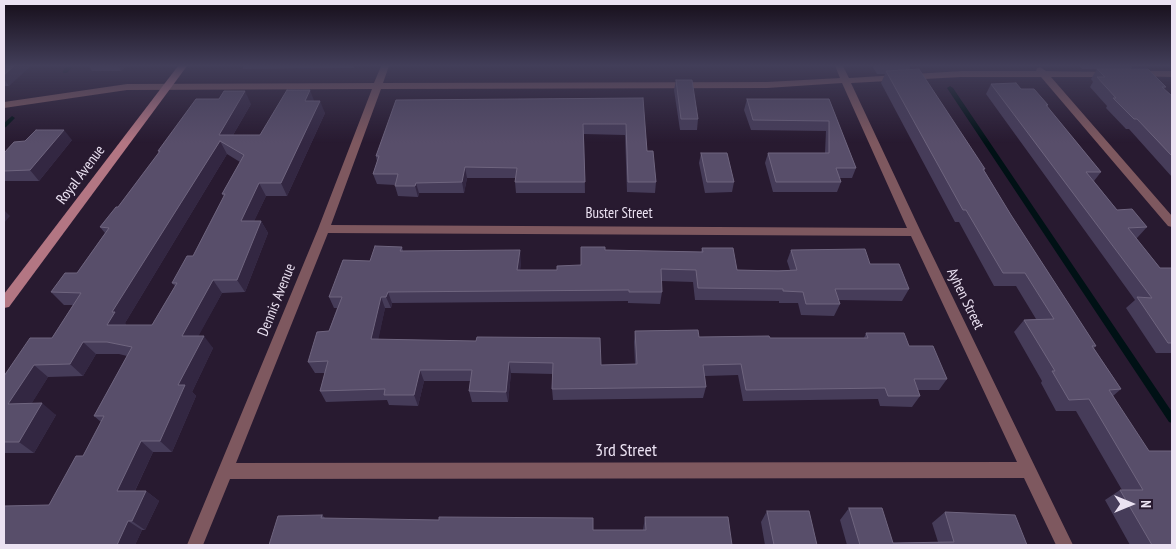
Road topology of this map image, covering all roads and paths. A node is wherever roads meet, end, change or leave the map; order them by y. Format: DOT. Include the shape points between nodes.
graph roads {
  1 [pos="90,92"];
  2 [pos="163,92"];
  3 [pos="376,92"];
  4 [pos="850,92"];
  5 [pos="1059,92"];
  6 [pos="4,105"];
  7 [pos="1172,223"];
  8 [pos="324,229"];
  9 [pos="914,232"];
  10 [pos="4,303"];
  11 [pos="1029,470"];
  12 [pos="224,471"];
  13 [pos="195,545"];
  14 [pos="1065,545"];
  1 -- 6 [label="street"];
  2 -- 10 [label="main road, Royal Avenue"];
  3 -- 8 [label="street, Dennis Avenue"];
  4 -- 9 [label="street, Ayhen Street"];
  5 -- 7 [label="street"];
  8 -- 9 [label="street, Buster Street"];
  8 -- 12 [label="street, Dennis Avenue"];
  9 -- 11 [label="street, Ayhen Street"];
  11 -- 12 [label="street, 3rd Street"];
  11 -- 14 [label="street, Ayhen Street"];
  12 -- 13 [label="street, Dennis Avenue"];
}
